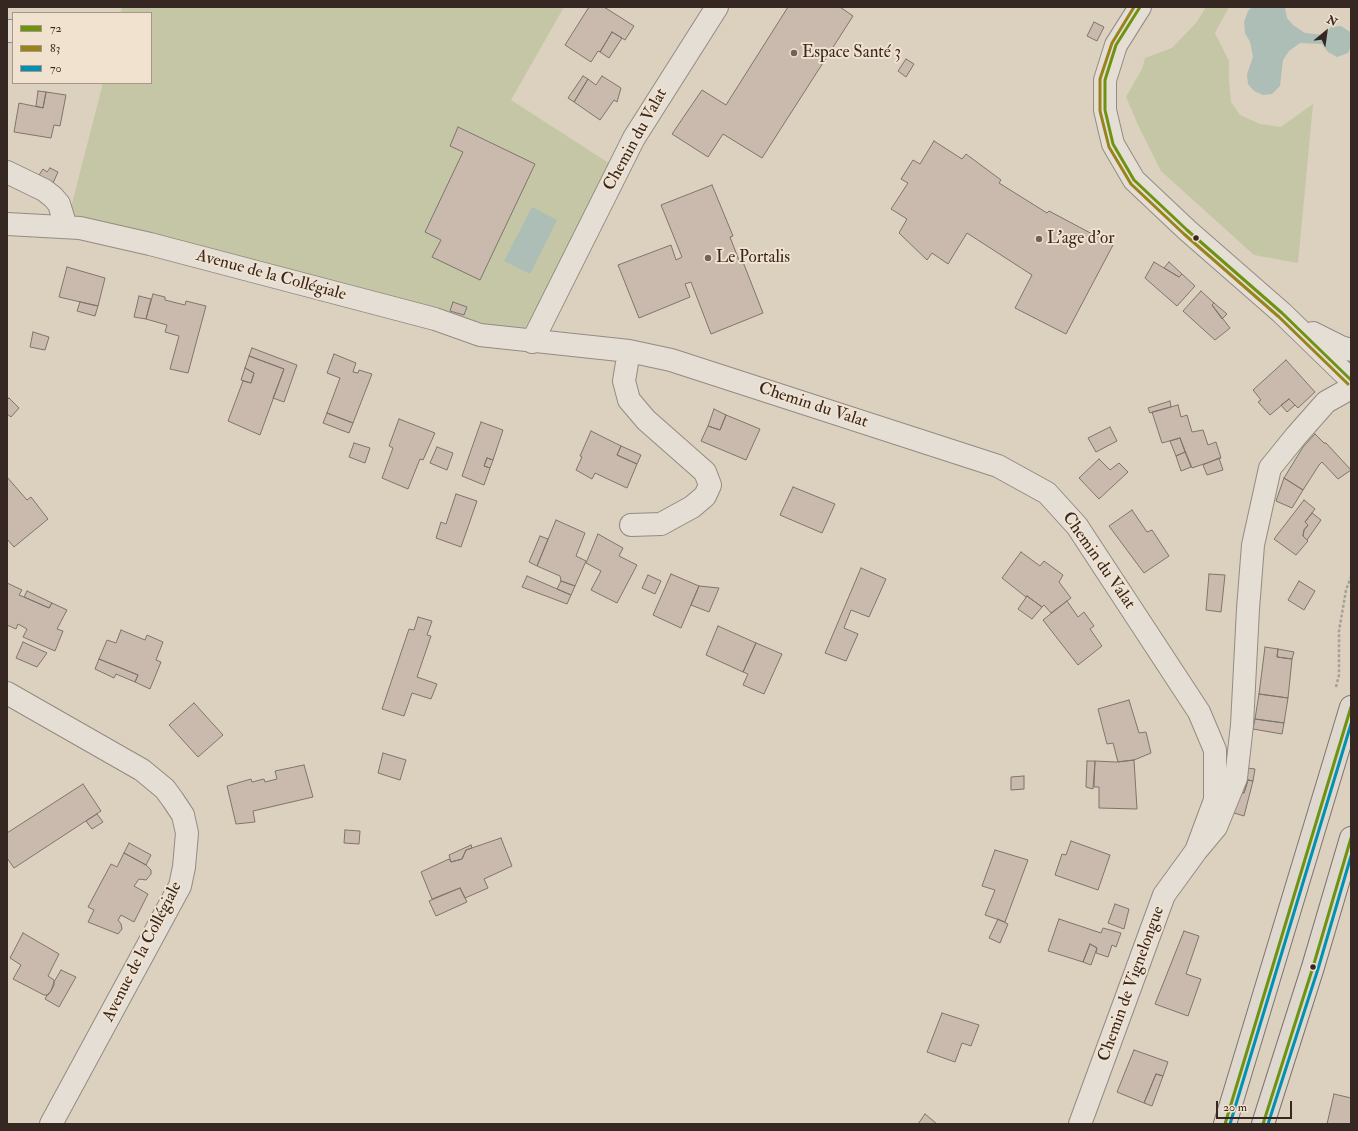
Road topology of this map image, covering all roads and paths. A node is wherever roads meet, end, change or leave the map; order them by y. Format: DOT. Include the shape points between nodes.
graph roads {
  1 [pos="717,7"];
  2 [pos="1140,7"];
  3 [pos="7,172"];
  4 [pos="7,224"];
  5 [pos="66,227"];
  6 [pos="1282,313"];
  7 [pos="532,342"];
  8 [pos="1351,350"];
  9 [pos="629,351"];
  10 [pos="1351,380"];
  11 [pos="1351,388"];
  12 [pos="631,525"];
  13 [pos="7,693"];
  14 [pos="1351,707"];
  15 [pos="1351,838"];
  16 [pos="1196,851"];
  17 [pos="51,1124"];
  18 [pos="1080,1124"];
  19 [pos="1225,1124"];
  20 [pos="1263,1124"];
  1 -- 7 [label="street, Chemin du Valat" via="634,138"];
  2 -- 6 [label="street" via="1116,46 1105,80 1105,110 1113,144 1134,180"];
  3 -- 5 [label="street" via="53,197 59,204"];
  4 -- 5 [label="street, Avenue de la Collégiale"];
  5 -- 7 [label="street, Avenue de la Collégiale" via="150,244 304,284 435,319 480,335"];
  6 -- 8 [label="street" via="1317,336 1340,348"];
  6 -- 10 [label="street"];
  7 -- 9 [label="street, Chemin du Valat"];
  9 -- 12 [label="street" via="624,381 629,400 646,420 705,472 710,485 705,496 692,507 661,524"];
  9 -- 16 [label="street, Chemin du Valat" via="671,360 998,466 1047,493 1077,526 1199,712 1210,737 1215,750 1215,800"];
  11 -- 16 [label="street" via="1326,402 1270,468 1253,545 1242,725 1236,778 1216,827"];
  13 -- 17 [label="street, Avenue de la Collégiale" via="142,770 165,789 173,800 183,815 187,833 180,886"];
  14 -- 19 [label="main road"];
  15 -- 20 [label="main road"];
  16 -- 18 [label="street, Chemin de Vignelongue" via="1164,895"];
}
